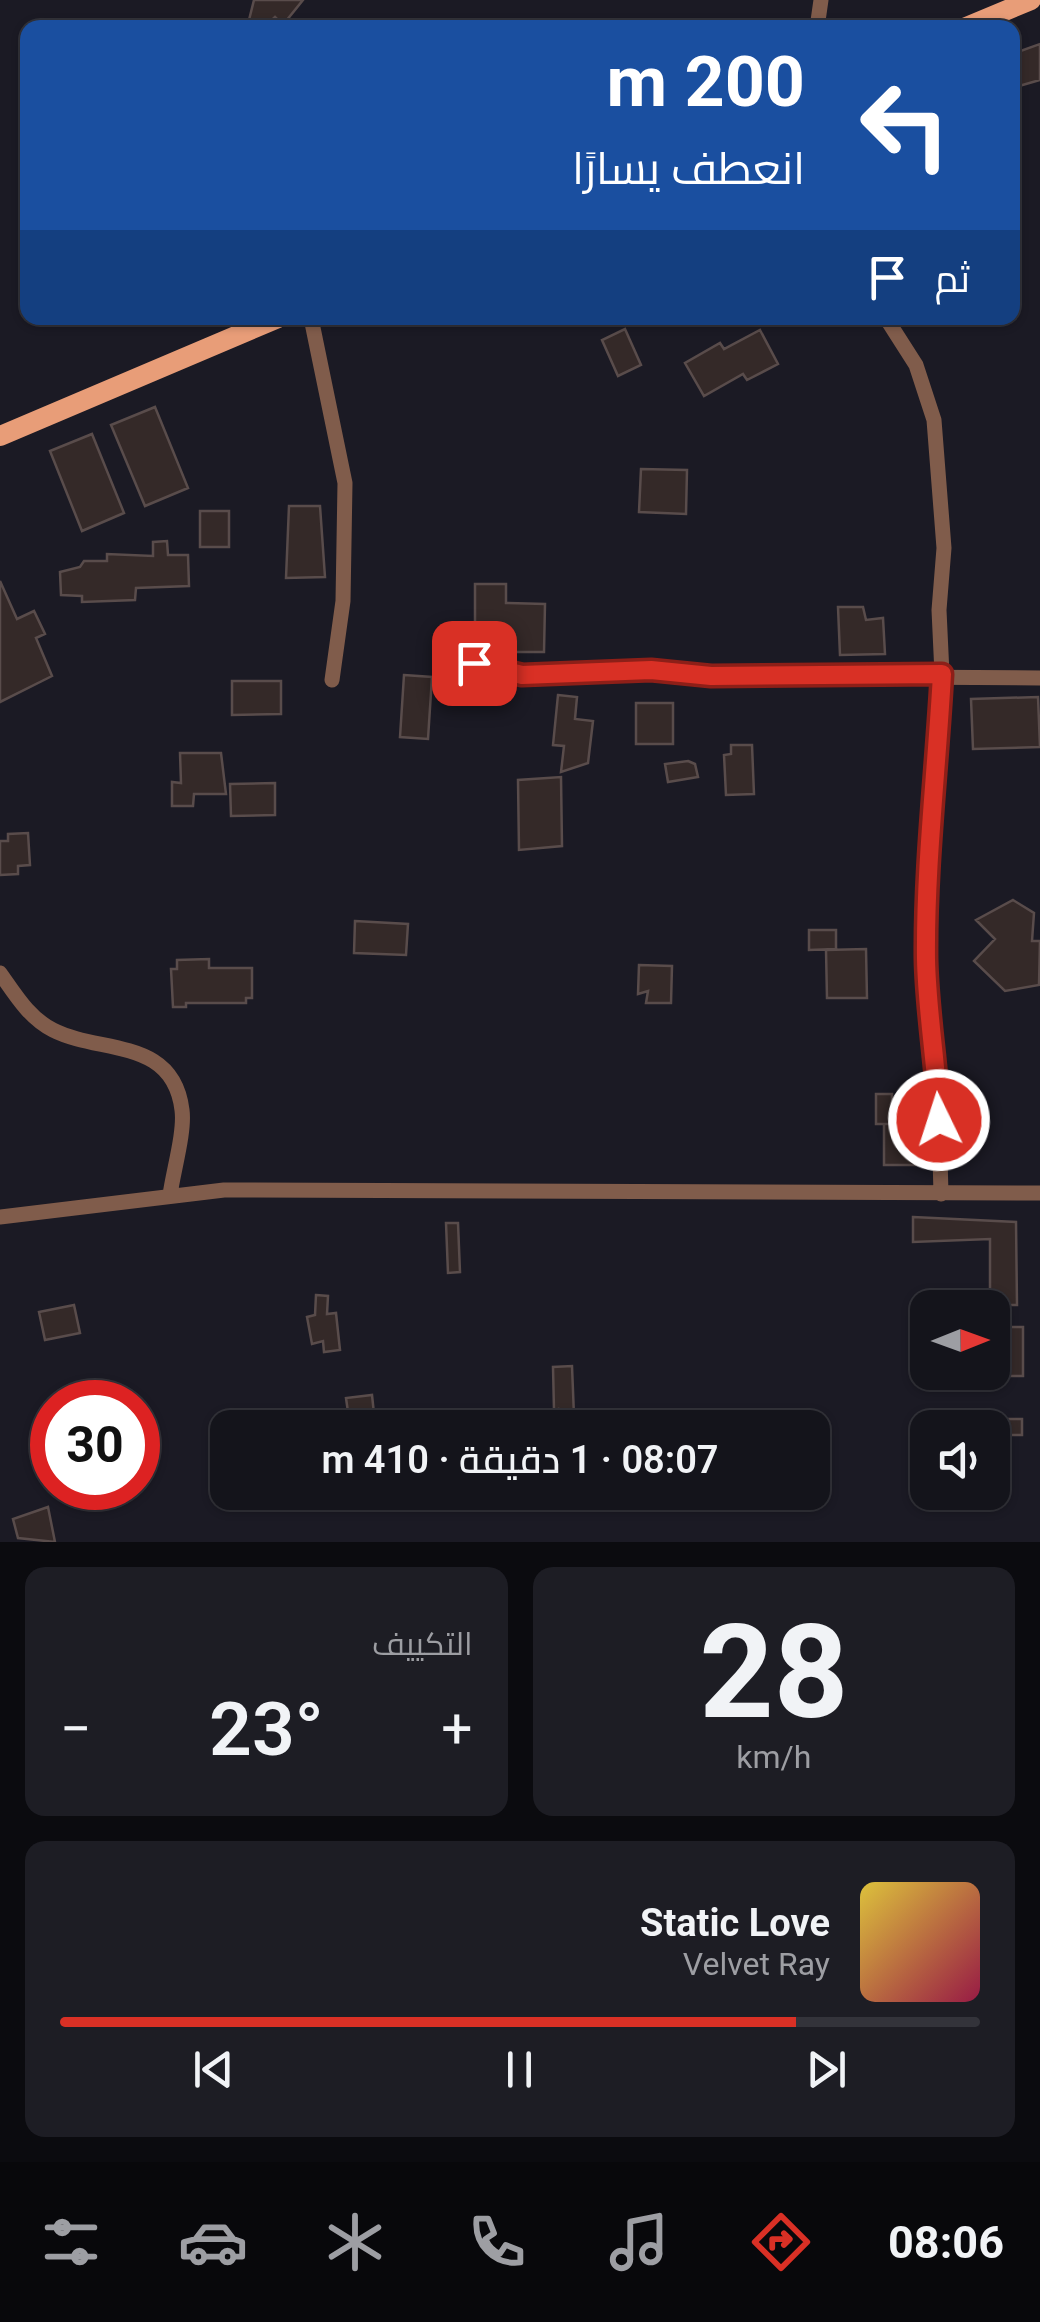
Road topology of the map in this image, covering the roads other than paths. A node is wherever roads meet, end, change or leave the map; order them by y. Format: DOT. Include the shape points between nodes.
graph roads {
  1 [pos="1032,0"];
  2 [pos="983,20"];
  3 [pos="262,325"];
  4 [pos="311,325"];
  5 [pos="890,325"];
  6 [pos="0,436"];
  7 [pos="474,663"];
  8 [pos="942,674"];
  9 [pos="1040,678"];
  10 [pos="332,680"];
  11 [pos="0,973"];
  12 [pos="941,1194"];
  13 [pos="1040,1194"];
  14 [pos="170,1195"];
  15 [pos="0,1216"];
  1 -- 2 [label="main road"];
  3 -- 6 [label="main road"];
  4 -- 10 [label="street" via="345,483 344,602"];
  5 -- 8 [label="street" via="916,365 934,420 944,548"];
  7 -- 8 [label="street" via="522,675"];
  8 -- 9 [label="street"];
  8 -- 12 [label="street" via="926,954"];
  11 -- 14 [label="street" via="31,1015 54,1030 141,1052 171,1079 182,1110"];
  12 -- 13 [label="street"];
  12 -- 14 [label="street"];
  14 -- 15 [label="street"];
}
